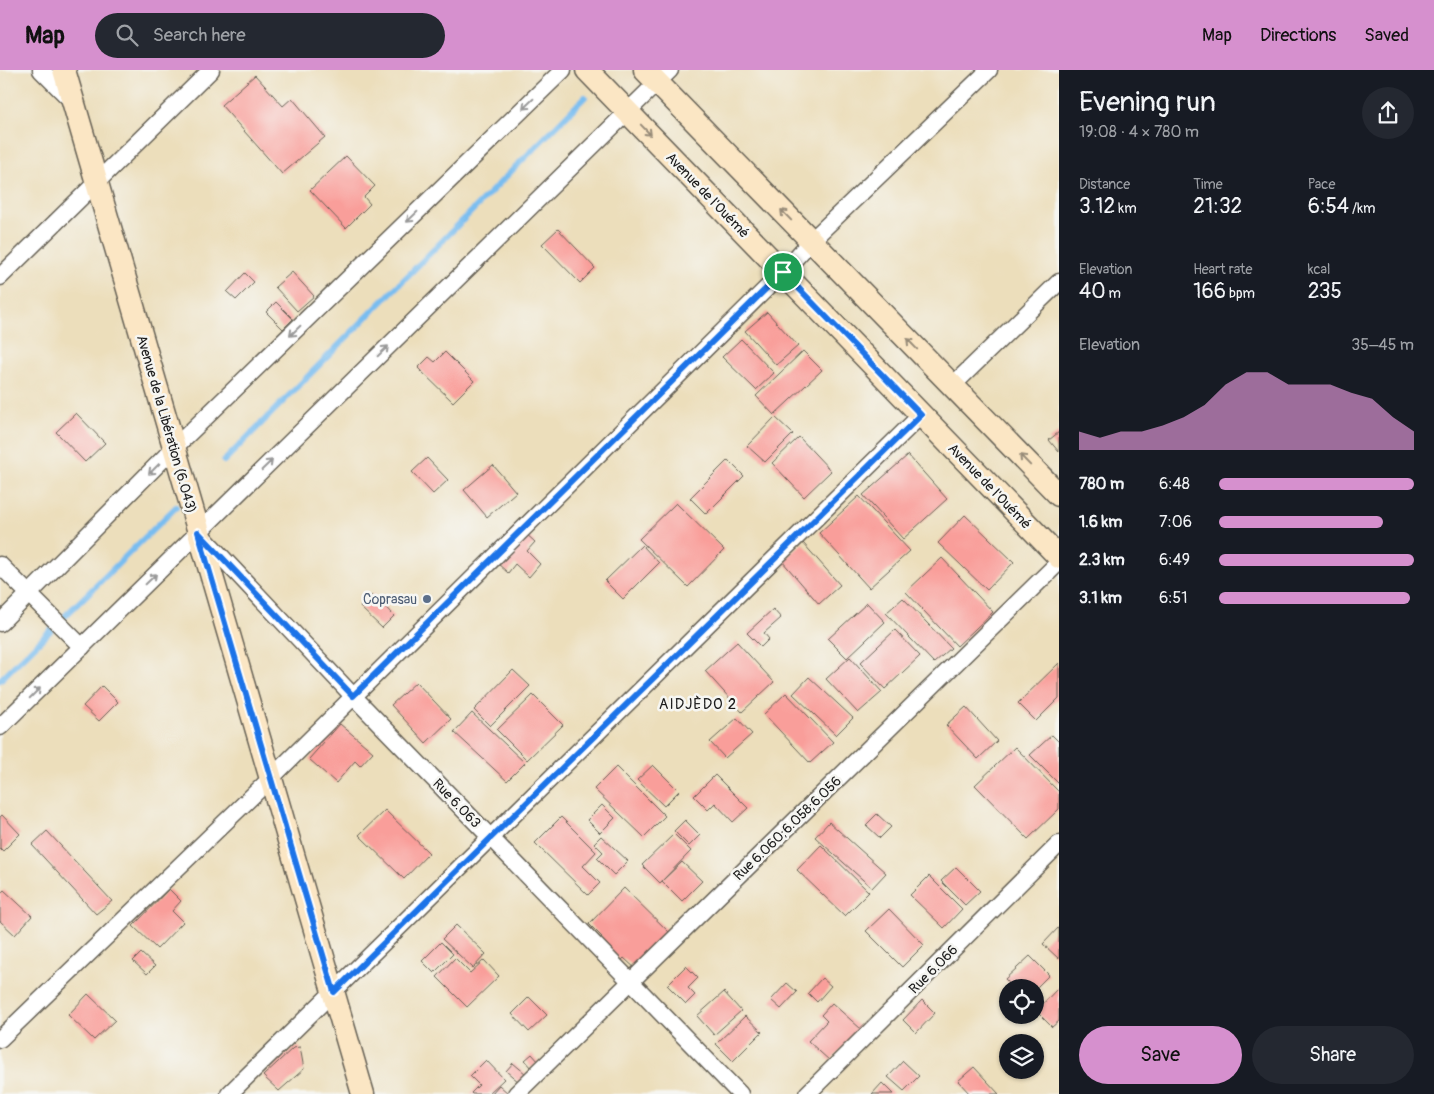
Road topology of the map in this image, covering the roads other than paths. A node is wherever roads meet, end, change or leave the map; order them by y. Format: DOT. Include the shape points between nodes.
graph roads {
  1 [pos="41,70"];
  2 [pos="64,70"];
  3 [pos="210,70"];
  4 [pos="563,70"];
  5 [pos="587,70"];
  6 [pos="989,70"];
  7 [pos="658,74"];
  8 [pos="74,104"];
  9 [pos="627,111"];
  10 [pos="97,182"];
  11 [pos="812,241"];
  12 [pos="783,272"];
  13 [pos="0,277"];
  14 [pos="1059,282"];
  15 [pos="952,386"];
  16 [pos="921,415"];
  17 [pos="174,448"];
  18 [pos="1059,495"];
  19 [pos="198,532"];
  20 [pos="1059,557"];
  21 [pos="1059,562"];
  22 [pos="0,564"];
  23 [pos="29,594"];
  24 [pos="0,623"];
  25 [pos="82,647"];
  26 [pos="353,696"];
  27 [pos="0,727"];
  28 [pos="271,778"];
  29 [pos="491,838"];
  30 [pos="1059,844"];
  31 [pos="630,982"];
  32 [pos="334,992"];
  33 [pos="0,1039"];
  34 [pos="229,1094"];
  35 [pos="363,1094"];
  36 [pos="516,1094"];
  37 [pos="740,1094"];
  38 [pos="807,1094"];
  1 -- 8 [label="street"];
  2 -- 8 [label="main road, Avenue de la Libération (6.043)"];
  3 -- 10 [label="street"];
  4 -- 17 [label="street, one-way"];
  5 -- 9 [label="main road, Avenue de l'Ouémé"];
  6 -- 11 [label="street"];
  7 -- 9 [label="street"];
  11 -- 7 [label="main road, one-way"];
  8 -- 10 [label="main road, Avenue de la Libération (6.043)"];
  9 -- 12 [label="main road, Avenue de l'Ouémé, one-way"];
  19 -- 9 [label="street, one-way"];
  10 -- 13 [label="street"];
  10 -- 17 [label="main road, Avenue de la Libération (6.043)"];
  11 -- 12 [label="street"];
  15 -- 11 [label="main road, one-way"];
  12 -- 16 [label="main road, Avenue de l'Ouémé"];
  12 -- 26 [label="street"];
  14 -- 15 [label="street"];
  18 -- 15 [label="main road, one-way"];
  16 -- 20 [label="main road, Avenue de l'Ouémé"];
  16 -- 29 [label="street"];
  17 -- 19 [label="main road, Avenue de la Libération (6.043)"];
  17 -- 23 [label="street, one-way"];
  25 -- 19 [label="street, one-way"];
  19 -- 26 [label="street, Rue 6.063"];
  19 -- 28 [label="main road, Avenue de la Libération (6.043)"];
  21 -- 31 [label="street, Rue 6.060;6.058;6.056"];
  22 -- 23 [label="street"];
  23 -- 24 [label="street"];
  23 -- 25 [label="street"];
  27 -- 25 [label="street, one-way"];
  26 -- 28 [label="street"];
  26 -- 29 [label="street, Rue 6.063"];
  28 -- 32 [label="main road, Avenue de la Libération (6.043)"];
  28 -- 33 [label="street"];
  29 -- 31 [label="street, Rue 6.063"];
  29 -- 32 [label="street"];
  30 -- 38 [label="street, Rue 6.066"];
  31 -- 36 [label="street, Rue 6.060;6.058;6.056"];
  31 -- 37 [label="street, Rue 6.063"];
  32 -- 34 [label="street"];
  32 -- 35 [label="main road, Avenue de la Libération (6.043)"];
}
